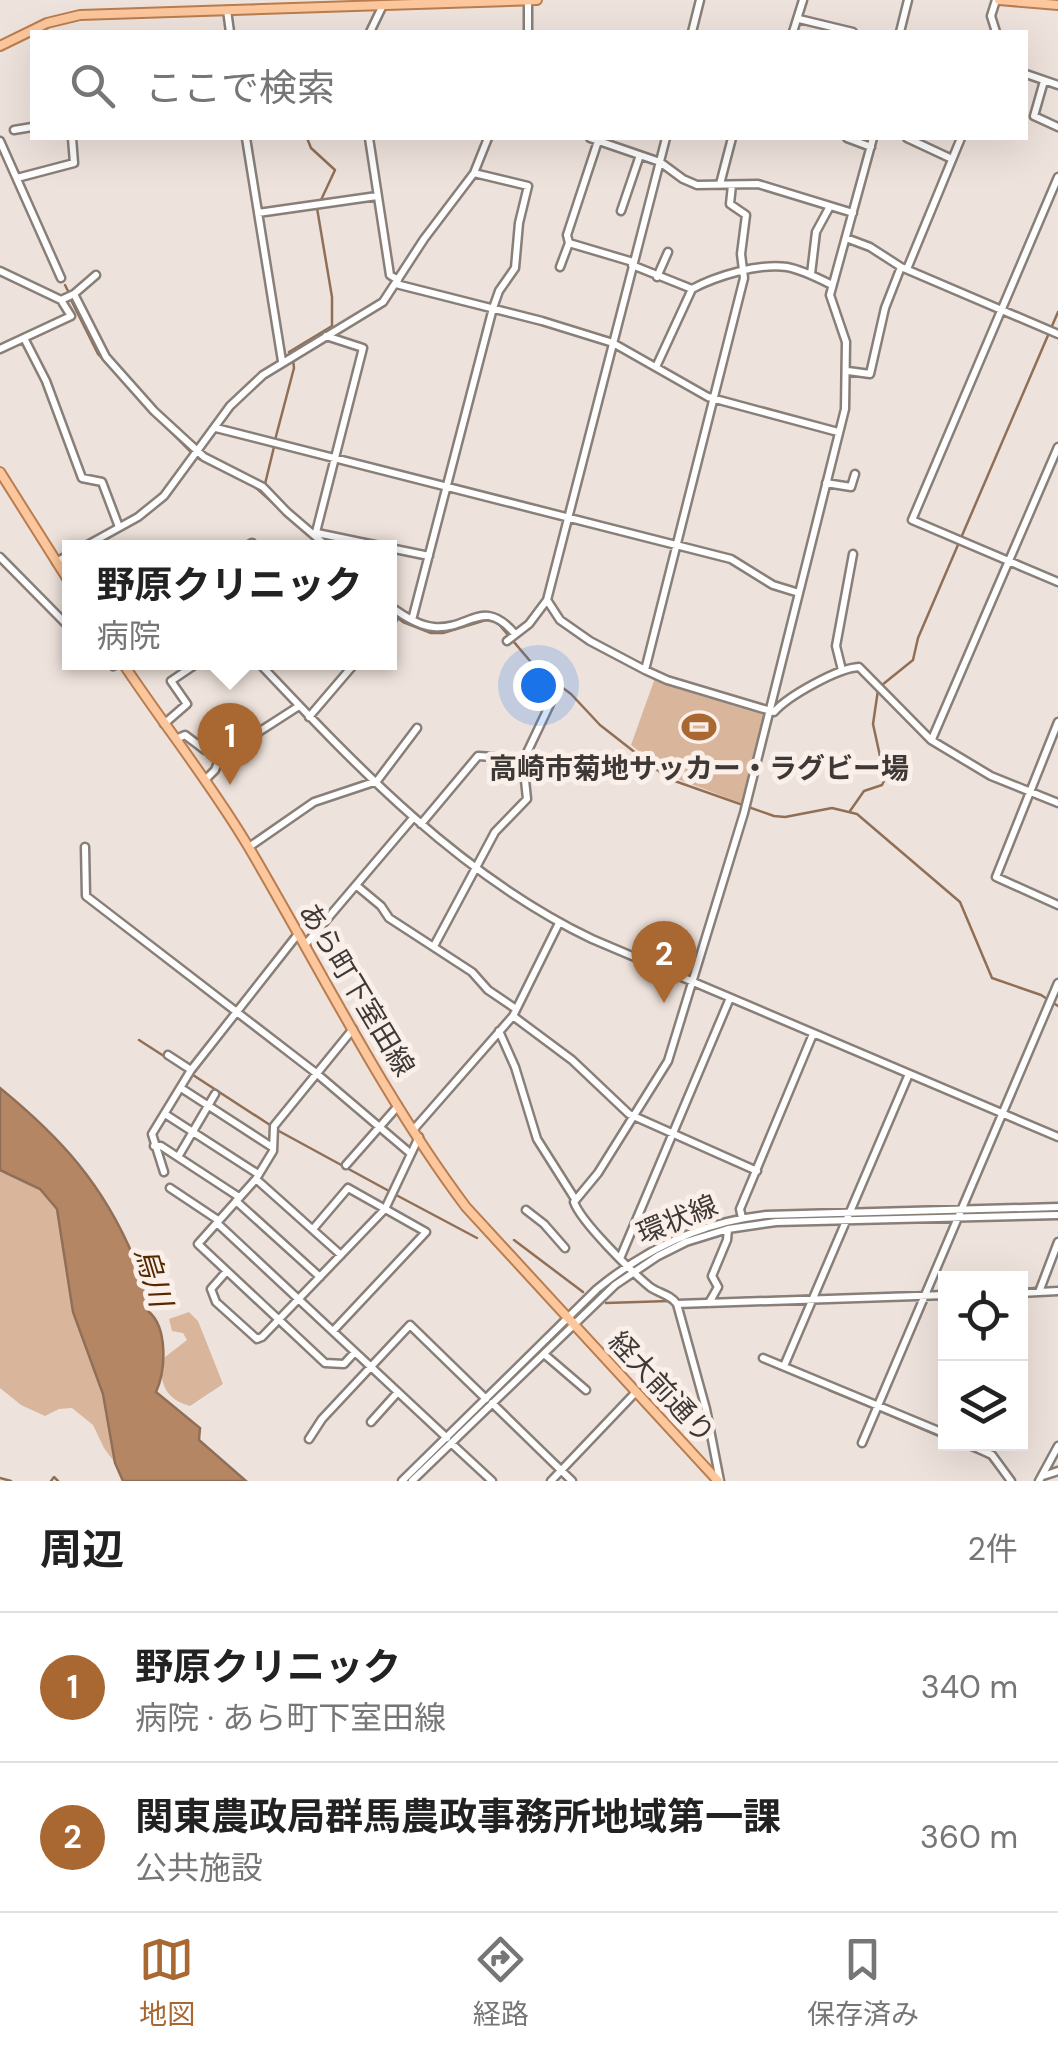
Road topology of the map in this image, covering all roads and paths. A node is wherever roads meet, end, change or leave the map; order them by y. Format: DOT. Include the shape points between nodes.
graph roads {
  1 [pos="224,0"];
  2 [pos="528,0"];
  3 [pos="537,0"];
  4 [pos="700,0"];
  5 [pos="803,0"];
  6 [pos="908,0"];
  7 [pos="998,0"];
  8 [pos="397,2"];
  9 [pos="384,5"];
  10 [pos="1058,5"];
  11 [pos="222,10"];
  12 [pos="799,20"];
  13 [pos="37,30"];
  14 [pos="229,30"];
  15 [pos="371,30"];
  16 [pos="528,30"];
  17 [pos="692,30"];
  18 [pos="794,30"];
  19 [pos="843,30"];
  20 [pos="900,30"];
  21 [pos="995,30"];
  22 [pos="30,33"];
  23 [pos="0,46"];
  24 [pos="1028,75"];
  25 [pos="1044,81"];
  26 [pos="1058,85"];
  27 [pos="30,127"];
  28 [pos="1058,127"];
  29 [pos="14,130"];
  30 [pos="72,140"];
  31 [pos="246,140"];
  32 [pos="369,140"];
  33 [pos="487,140"];
  34 [pos="594,140"];
  35 [pos="597,140"];
  36 [pos="666,140"];
  37 [pos="731,140"];
  38 [pos="852,140"];
  39 [pos="872,140"];
  40 [pos="911,140"];
  41 [pos="961,140"];
  42 [pos="0,141"];
  43 [pos="870,147"];
  44 [pos="640,155"];
  45 [pos="952,159"];
  46 [pos="660,162"];
  47 [pos="474,173"];
  48 [pos="1058,177"];
  49 [pos="17,178"];
  50 [pos="720,184"];
  51 [pos="732,185"];
  52 [pos="378,196"];
  53 [pos="828,208"];
  54 [pos="622,211"];
  55 [pos="853,213"];
  56 [pos="258,214"];
  57 [pos="846,238"];
  58 [pos="569,243"];
  59 [pos="668,252"];
  60 [pos="633,264"];
  61 [pos="560,268"];
  62 [pos="904,268"];
  63 [pos="0,271"];
  64 [pos="744,272"];
  65 [pos="811,274"];
  66 [pos="96,275"];
  67 [pos="657,277"];
  68 [pos="61,278"];
  69 [pos="397,282"];
  70 [pos="832,284"];
  71 [pos="692,289"];
  72 [pos="74,294"];
  73 [pos="61,300"];
  74 [pos="493,308"];
  75 [pos="1002,310"];
  76 [pos="1058,334"];
  77 [pos="326,336"];
  78 [pos="24,338"];
  79 [pos="612,343"];
  80 [pos="0,348"];
  81 [pos="282,361"];
  82 [pos="656,367"];
  83 [pos="848,371"];
  84 [pos="714,399"];
  85 [pos="216,428"];
  86 [pos="838,432"];
  87 [pos="1058,447"];
  88 [pos="198,453"];
  89 [pos="335,460"];
  90 [pos="0,472"];
  91 [pos="854,474"];
  92 [pos="826,482"];
  93 [pos="447,489"];
  94 [pos="569,519"];
  95 [pos="119,527"];
  96 [pos="316,534"];
  97 [pos="96,540"];
  98 [pos="322,540"];
  99 [pos="348,540"];
  100 [pos="676,546"];
  101 [pos="397,549"];
  102 [pos="853,554"];
  103 [pos="0,556"];
  104 [pos="430,556"];
  105 [pos="62,559"];
  106 [pos="1009,561"];
  107 [pos="56,562"];
  108 [pos="62,571"];
  109 [pos="1058,582"];
  110 [pos="800,594"];
  111 [pos="547,600"];
  112 [pos="397,610"];
  113 [pos="412,620"];
  114 [pos="62,621"];
  115 [pos="127,670"];
  116 [pos="187,670"];
  117 [pos="265,670"];
  118 [pos="349,670"];
  119 [pos="645,670"];
  120 [pos="842,670"];
  121 [pos="552,700"];
  122 [pos="299,706"];
  123 [pos="769,710"];
  124 [pos="310,717"];
  125 [pos="1058,722"];
  126 [pos="164,724"];
  127 [pos="417,728"];
  128 [pos="176,740"];
  129 [pos="932,740"];
  130 [pos="205,750"];
  131 [pos="523,765"];
  132 [pos="205,780"];
  133 [pos="374,783"];
  134 [pos="1028,791"];
  135 [pos="1058,804"];
  136 [pos="417,821"];
  137 [pos="85,847"];
  138 [pos="248,847"];
  139 [pos="475,869"];
  140 [pos="357,886"];
  141 [pos="1058,905"];
  142 [pos="559,923"];
  143 [pos="298,934"];
  144 [pos="305,945"];
  145 [pos="434,946"];
  146 [pos="693,982"];
  147 [pos="1058,983"];
  148 [pos="730,998"];
  149 [pos="236,1012"];
  150 [pos="514,1012"];
  151 [pos="352,1029"];
  152 [pos="499,1030"];
  153 [pos="813,1034"];
  154 [pos="168,1055"];
  155 [pos="191,1070"];
  156 [pos="316,1073"];
  157 [pos="908,1074"];
  158 [pos="180,1088"];
  159 [pos="215,1094"];
  160 [pos="400,1105"];
  161 [pos="208,1106"];
  162 [pos="1002,1113"];
  163 [pos="166,1114"];
  164 [pos="633,1116"];
  165 [pos="379,1127"];
  166 [pos="193,1132"];
  167 [pos="417,1133"];
  168 [pos="673,1134"];
  169 [pos="1058,1137"];
  170 [pos="154,1146"];
  171 [pos="273,1147"];
  172 [pos="410,1152"];
  173 [pos="178,1157"];
  174 [pos="346,1166"];
  175 [pos="757,1171"];
  176 [pos="164,1172"];
  177 [pos="257,1176"];
  178 [pos="170,1188"];
  179 [pos="238,1199"];
  180 [pos="575,1200"];
  181 [pos="1058,1208"];
  182 [pos="384,1209"];
  183 [pos="526,1210"];
  184 [pos="960,1214"];
  185 [pos="1058,1215"];
  186 [pos="848,1216"];
  187 [pos="742,1218"];
  188 [pos="218,1222"];
  189 [pos="728,1228"];
  190 [pos="313,1229"];
  191 [pos="1058,1242"];
  192 [pos="565,1248"];
  193 [pos="341,1255"];
  194 [pos="620,1256"];
  195 [pos="631,1268"];
  196 [pos="226,1272"];
  197 [pos="320,1278"];
  198 [pos="1038,1292"];
  199 [pos="1058,1292"];
  200 [pos="1028,1293"];
  201 [pos="938,1295"];
  202 [pos="925,1296"];
  203 [pos="299,1300"];
  204 [pos="812,1300"];
  205 [pos="710,1303"];
  206 [pos="677,1304"];
  207 [pos="279,1320"];
  208 [pos="570,1320"];
  209 [pos="333,1332"];
  210 [pos="355,1352"];
  211 [pos="544,1354"];
  212 [pos="763,1358"];
  213 [pos="784,1366"];
  214 [pos="371,1367"];
  215 [pos="586,1390"];
  216 [pos="398,1392"];
  217 [pos="636,1393"];
  218 [pos="489,1401"];
  219 [pos="878,1406"];
  220 [pos="371,1422"];
  221 [pos="938,1431"];
  222 [pos="309,1439"];
  223 [pos="449,1440"];
  224 [pos="862,1443"];
  225 [pos="1058,1446"];
  226 [pos="984,1451"];
  227 [pos="561,1470"];
  228 [pos="1058,1471"];
  229 [pos="1041,1478"];
  230 [pos="485,1479"];
  231 [pos="402,1481"];
  232 [pos="412,1481"];
  233 [pos="551,1481"];
  234 [pos="572,1481"];
  235 [pos="719,1481"];
  236 [pos="1011,1481"];
  1 -- 11 [label="street"];
  2 -- 3 [label="main road"];
  2 -- 8 [label="main road"];
  2 -- 16 [label="street"];
  4 -- 17 [label="street"];
  5 -- 12 [label="street"];
  6 -- 20 [label="street"];
  7 -- 10 [label="main road"];
  7 -- 21 [label="street" via="991,16"];
  8 -- 9 [label="main road"];
  9 -- 11 [label="main road"];
  9 -- 15 [label="street"];
  11 -- 13 [label="main road" via="80,15"];
  11 -- 14 [label="street"];
  12 -- 18 [label="street"];
  12 -- 19 [label="street"];
  22 -- 23 [label="main road"];
  24 -- 25 [label="street"];
  25 -- 26 [label="street"];
  25 -- 28 [label="street" via="1034,116"];
  27 -- 29 [label="street"];
  30 -- 49 [label="street" via="74,163"];
  31 -- 56 [label="street"];
  32 -- 52 [label="street"];
  33 -- 47 [label="street"];
  34 -- 58 [label="street"];
  35 -- 44 [label="street"];
  36 -- 46 [label="street"];
  37 -- 50 [label="street"];
  38 -- 43 [label="street"];
  39 -- 43 [label="street"];
  40 -- 45 [label="street"];
  41 -- 45 [label="street"];
  42 -- 49 [label="street"];
  43 -- 55 [label="street"];
  44 -- 46 [label="street"];
  44 -- 54 [label="street"];
  45 -- 62 [label="street"];
  46 -- 50 [label="street" via="690,182"];
  46 -- 60 [label="street"];
  47 -- 69 [label="street"];
  47 -- 74 [label="street" via="528,186 515,268"];
  48 -- 75 [label="street"];
  49 -- 68 [label="street"];
  50 -- 51 [label="street"];
  51 -- 53 [label="street" via="758,184"];
  51 -- 64 [label="street" via="730,204 746,215"];
  52 -- 56 [label="street"];
  52 -- 69 [label="street" via="390,274"];
  53 -- 55 [label="street"];
  53 -- 65 [label="street" via="816,232"];
  55 -- 57 [label="street"];
  56 -- 81 [label="street"];
  57 -- 62 [label="street"];
  57 -- 70 [label="street"];
  58 -- 60 [label="street"];
  58 -- 61 [label="street"];
  59 -- 67 [label="street"];
  60 -- 67 [label="street"];
  60 -- 79 [label="street"];
  62 -- 75 [label="street"];
  62 -- 83 [label="street" via="885,308 870,374"];
  63 -- 73 [label="street"];
  64 -- 65 [label="street" via="779,266"];
  64 -- 71 [label="street"];
  64 -- 84 [label="street"];
  65 -- 70 [label="street"];
  66 -- 72 [label="street"];
  67 -- 71 [label="street"];
  69 -- 74 [label="street"];
  69 -- 77 [label="street" via="376,307"];
  70 -- 83 [label="street"];
  71 -- 82 [label="street"];
  72 -- 73 [label="street"];
  72 -- 88 [label="street" via="112,364"];
  73 -- 78 [label="street" via="72,316"];
  74 -- 79 [label="street"];
  74 -- 93 [label="street"];
  75 -- 76 [label="street"];
  75 -- 106 [label="street" via="912,520"];
  77 -- 81 [label="street"];
  77 -- 89 [label="street" via="363,348"];
  78 -- 80 [label="street"];
  78 -- 95 [label="street" via="82,478 100,480"];
  79 -- 82 [label="street"];
  79 -- 94 [label="street"];
  81 -- 85 [label="street" via="236,399"];
  82 -- 84 [label="street"];
  83 -- 86 [label="street"];
  84 -- 86 [label="street"];
  84 -- 100 [label="street"];
  85 -- 88 [label="street"];
  85 -- 89 [label="street"];
  86 -- 92 [label="street"];
  87 -- 106 [label="street"];
  88 -- 95 [label="street" via="164,496"];
  88 -- 96 [label="street" via="263,487"];
  89 -- 93 [label="street"];
  89 -- 96 [label="street"];
  90 -- 107 [label="main road"];
  91 -- 92 [label="street" via="851,488"];
  92 -- 110 [label="street"];
  93 -- 94 [label="street"];
  93 -- 104 [label="street"];
  94 -- 100 [label="street"];
  94 -- 111 [label="street"];
  95 -- 97 [label="street"];
  96 -- 98 [label="street"];
  96 -- 99 [label="street"];
  100 -- 110 [label="street" via="734,560"];
  100 -- 119 [label="street"];
  101 -- 104 [label="street"];
  102 -- 120 [label="street" via="836,646"];
  103 -- 114 [label="street"];
  104 -- 113 [label="street"];
  105 -- 107 [label="street"];
  106 -- 109 [label="street"];
  106 -- 129 [label="street"];
  107 -- 108 [label="main road"];
  110 -- 123 [label="street"];
  111 -- 113 [label="street" via="511,637 491,615 440,627"];
  111 -- 119 [label="street" via="560,620"];
  112 -- 113 [label="street"];
  115 -- 126 [label="main road, あら町下室田線"];
  116 -- 126 [label="street" via="171,681 187,704"];
  117 -- 122 [label="street"];
  118 -- 124 [label="street"];
  119 -- 123 [label="street"];
  120 -- 123 [label="street"];
  120 -- 129 [label="street" via="862,670"];
  121 -- 131 [label="street"];
  122 -- 124 [label="street"];
  122 -- 132 [label="street" via="220,757"];
  123 -- 146 [label="street"];
  124 -- 133 [label="street"];
  125 -- 134 [label="street"];
  126 -- 128 [label="main road, あら町下室田線"];
  127 -- 133 [label="street"];
  128 -- 130 [label="street" via="185,735"];
  128 -- 132 [label="main road, あら町下室田線"];
  129 -- 134 [label="street"];
  131 -- 136 [label="street" via="512,768 478,756"];
  131 -- 139 [label="street" via="527,799 495,832"];
  132 -- 138 [label="main road, あら町下室田線"];
  133 -- 136 [label="street"];
  133 -- 138 [label="street" via="314,802"];
  134 -- 135 [label="street"];
  134 -- 141 [label="street" via="996,877"];
  136 -- 139 [label="street"];
  136 -- 140 [label="street"];
  137 -- 149 [label="street" via="86,896"];
  138 -- 143 [label="main road, あら町下室田線"];
  139 -- 142 [label="street"];
  139 -- 145 [label="street"];
  140 -- 144 [label="street"];
  140 -- 145 [label="street" via="389,918"];
  142 -- 146 [label="street"];
  142 -- 150 [label="street"];
  143 -- 144 [label="main road, あら町下室田線"];
  143 -- 149 [label="street"];
  144 -- 151 [label="main road, あら町下室田線"];
  145 -- 150 [label="street"];
  146 -- 148 [label="street"];
  146 -- 164 [label="street" via="665,1068"];
  147 -- 162 [label="street"];
  148 -- 153 [label="street"];
  148 -- 168 [label="street"];
  149 -- 155 [label="street"];
  149 -- 156 [label="street"];
  150 -- 152 [label="street"];
  150 -- 164 [label="street"];
  151 -- 156 [label="street"];
  151 -- 160 [label="main road, あら町下室田線"];
  152 -- 167 [label="street"];
  152 -- 180 [label="street" via="537,1139"];
  153 -- 157 [label="street"];
  153 -- 175 [label="street"];
  154 -- 155 [label="street"];
  155 -- 158 [label="street"];
  156 -- 165 [label="street"];
  156 -- 171 [label="street" via="274,1126"];
  157 -- 162 [label="street"];
  157 -- 186 [label="street"];
  158 -- 161 [label="street"];
  158 -- 163 [label="street"];
  159 -- 161 [label="street"];
  160 -- 165 [label="street"];
  160 -- 167 [label="main road, あら町下室田線"];
  161 -- 166 [label="street"];
  161 -- 171 [label="street"];
  162 -- 169 [label="street"];
  162 -- 184 [label="street"];
  163 -- 166 [label="street"];
  163 -- 170 [label="street" via="152,1134"];
  164 -- 168 [label="street"];
  164 -- 180 [label="street"];
  165 -- 172 [label="street"];
  165 -- 174 [label="street"];
  166 -- 173 [label="street"];
  166 -- 177 [label="street"];
  167 -- 172 [label="street"];
  167 -- 208 [label="main road, あら町下室田線" via="466,1207"];
  168 -- 175 [label="street"];
  168 -- 194 [label="street"];
  170 -- 173 [label="street"];
  170 -- 176 [label="street"];
  171 -- 177 [label="street"];
  172 -- 182 [label="street"];
  173 -- 179 [label="street"];
  175 -- 187 [label="street"];
  177 -- 179 [label="street"];
  177 -- 190 [label="street"];
  178 -- 188 [label="street"];
  179 -- 188 [label="street"];
  179 -- 197 [label="street"];
  180 -- 194 [label="street" via="582,1218"];
  181 -- 184 [label="street, 環状線"];
  182 -- 190 [label="street" via="348,1188"];
  182 -- 193 [label="street"];
  182 -- 209 [label="street" via="426,1232"];
  183 -- 192 [label="street"];
  184 -- 185 [label="street, 環状線"];
  184 -- 186 [label="street, 環状線"];
  184 -- 202 [label="street"];
  186 -- 187 [label="street, 環状線"];
  186 -- 189 [label="street, 環状線"];
  186 -- 204 [label="street"];
  187 -- 195 [label="street, 環状線" via="685,1234"];
  188 -- 196 [label="street" via="198,1246"];
  188 -- 203 [label="street"];
  189 -- 195 [label="street, 環状線"];
  189 -- 205 [label="street"];
  190 -- 193 [label="street"];
  191 -- 198 [label="street"];
  193 -- 197 [label="street"];
  194 -- 195 [label="street"];
  195 -- 206 [label="street"];
  195 -- 208 [label="street, 環状線"];
  196 -- 207 [label="street"];
  196 -- 207 [label="street" via="210,1289 257,1340"];
  197 -- 203 [label="street"];
  198 -- 199 [label="street"];
  198 -- 200 [label="street"];
  201 -- 202 [label="street"];
  202 -- 204 [label="street"];
  202 -- 219 [label="street"];
  203 -- 207 [label="street"];
  203 -- 209 [label="street"];
  204 -- 205 [label="street"];
  204 -- 213 [label="street"];
  205 -- 206 [label="street"];
  206 -- 235 [label="street"];
  207 -- 210 [label="street" via="325,1364 344,1364"];
  208 -- 211 [label="street, 環状線"];
  208 -- 217 [label="main road, 経大前通り"];
  208 -- 218 [label="street, 環状線"];
  209 -- 210 [label="street"];
  210 -- 214 [label="street"];
  211 -- 215 [label="street"];
  211 -- 218 [label="street, 環状線"];
  212 -- 213 [label="street"];
  213 -- 219 [label="street"];
  214 -- 216 [label="street"];
  214 -- 218 [label="street" via="410,1326"];
  214 -- 222 [label="street"];
  216 -- 220 [label="street"];
  216 -- 223 [label="street"];
  217 -- 227 [label="street"];
  217 -- 235 [label="main road, 経大前通り"];
  218 -- 223 [label="street, 環状線"];
  218 -- 227 [label="street"];
  219 -- 221 [label="street"];
  219 -- 224 [label="street"];
  223 -- 230 [label="street"];
  223 -- 231 [label="street, 環状線"];
  223 -- 232 [label="street, 環状線"];
  225 -- 229 [label="street"];
  226 -- 236 [label="street"];
  227 -- 233 [label="street"];
  227 -- 234 [label="street"];
  228 -- 229 [label="street"];
}
